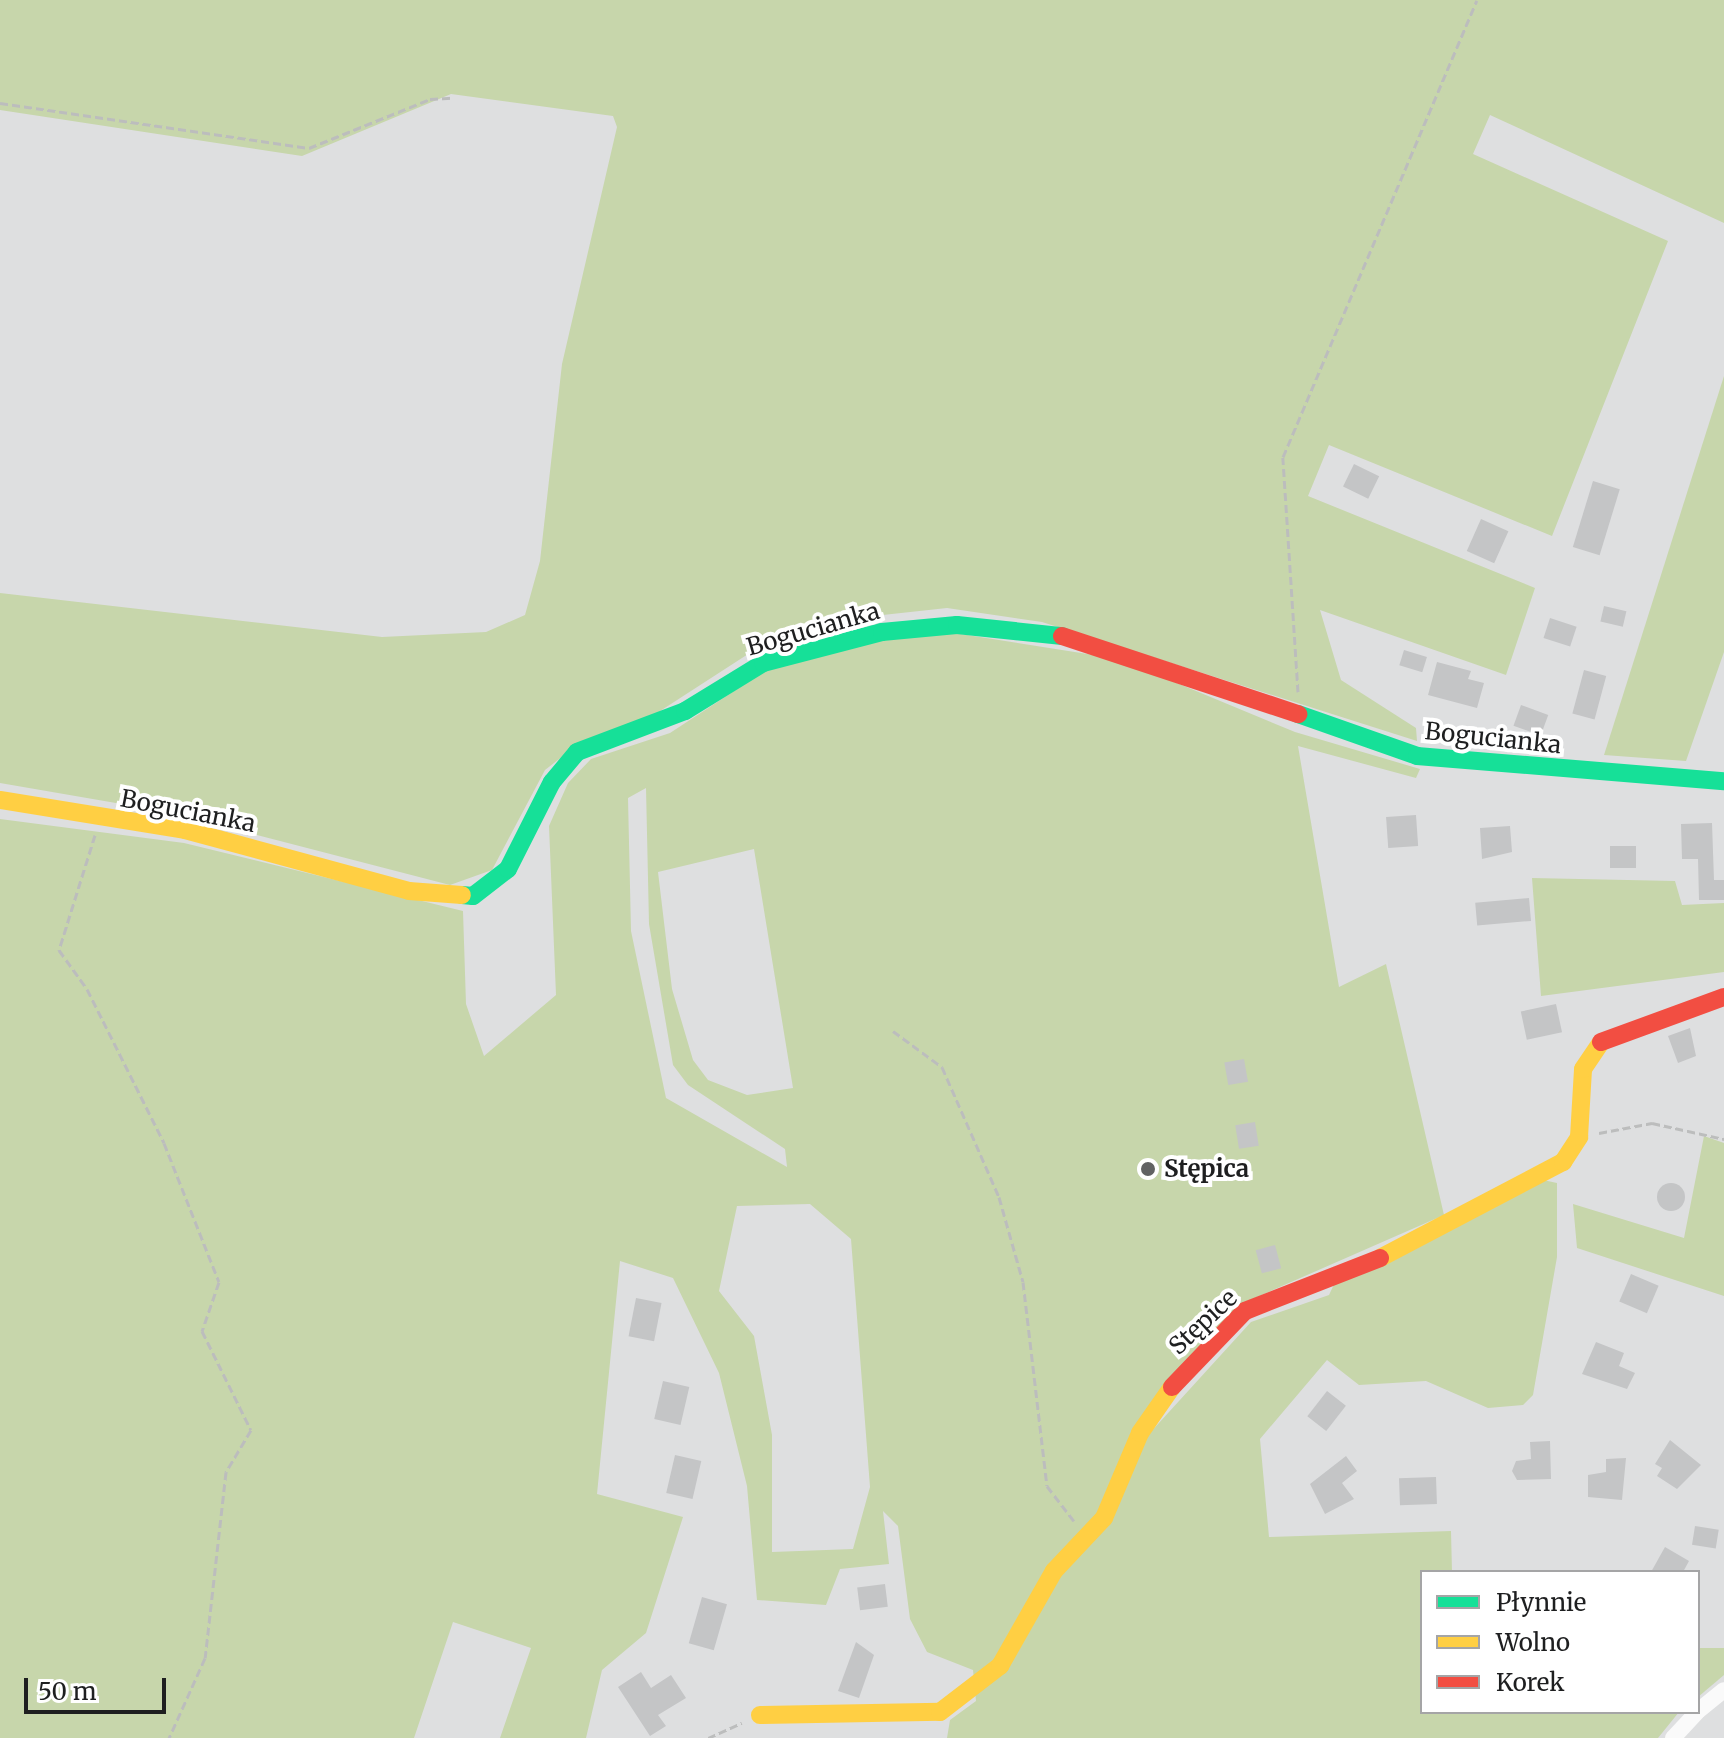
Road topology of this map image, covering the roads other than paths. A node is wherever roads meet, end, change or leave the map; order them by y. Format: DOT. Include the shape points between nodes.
graph roads {
  1 [pos="1724,781"];
  2 [pos="0,800"];
  3 [pos="1724,997"];
  4 [pos="1724,1690"];
  5 [pos="1700,1710"];
  6 [pos="1696,1714"];
  7 [pos="760,1715"];
  8 [pos="1673,1738"];
  1 -- 2 [label="street, Bogucianka" via="1417,756 1299,712 1042,631 957,625 882,632 763,663 685,711 577,752 552,782 508,869 473,896 409,891 185,830"];
  3 -- 7 [label="street, Stępice" via="1644,1021 1598,1044 1579,1086 1579,1137 1563,1162 1436,1232 1245,1311 1186,1368 1140,1433 1104,1518 1054,1571 1000,1666 940,1712"];
  4 -- 5 [label="street"];
  6 -- 8 [label="street"];
}
